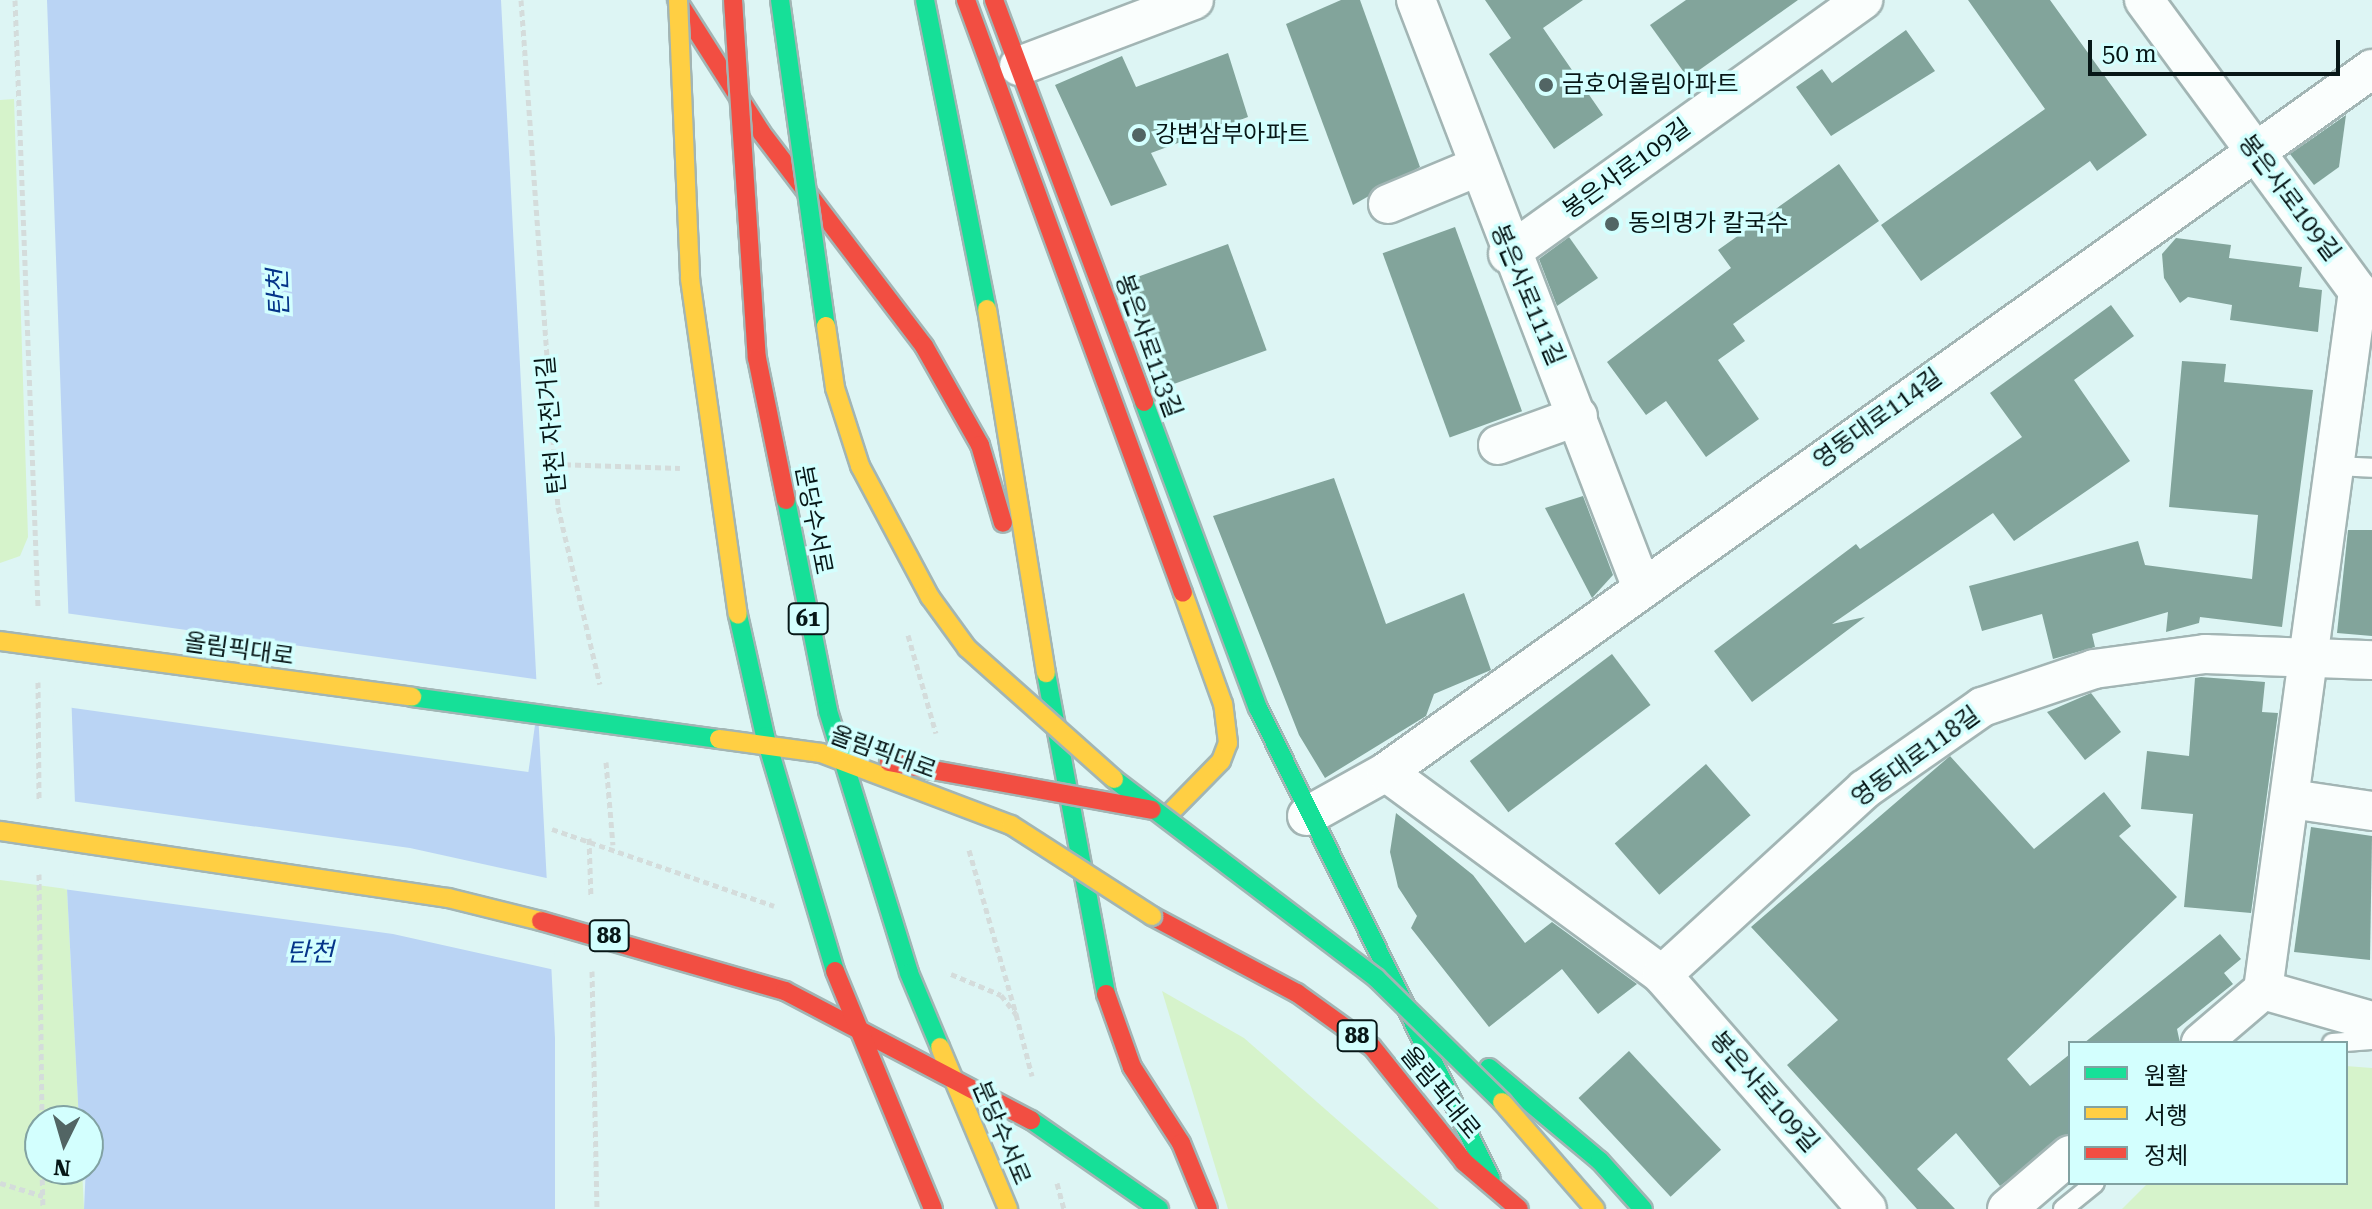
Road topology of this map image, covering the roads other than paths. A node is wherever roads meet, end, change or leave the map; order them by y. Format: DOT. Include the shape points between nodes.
graph roads {
  1 [pos="677,0"];
  2 [pos="733,0"];
  3 [pos="780,0"];
  4 [pos="925,0"];
  5 [pos="966,0"];
  6 [pos="994,0"];
  7 [pos="1194,0"];
  8 [pos="1416,0"];
  9 [pos="1863,0"];
  10 [pos="2144,0"];
  11 [pos="1019,66"];
  12 [pos="2372,69"];
  13 [pos="2253,150"];
  14 [pos="1477,167"];
  15 [pos="1388,204"];
  16 [pos="1508,254"];
  17 [pos="2365,290"];
  18 [pos="1578,416"];
  19 [pos="1498,445"];
  20 [pos="2354,467"];
  21 [pos="1642,588"];
  22 [pos="0,641"];
  23 [pos="2307,657"];
  24 [pos="2372,660"];
  25 [pos="1047,678"];
  26 [pos="821,753"];
  27 [pos="1386,772"];
  28 [pos="2291,799"];
  29 [pos="2372,811"];
  30 [pos="1307,816"];
  31 [pos="0,831"];
  32 [pos="1662,975"];
  33 [pos="2263,990"];
  34 [pos="1399,992"];
  35 [pos="2372,1021"];
  36 [pos="2372,1040"];
  37 [pos="2203,1041"];
  38 [pos="2348,1042"];
  39 [pos="2068,1157"];
  40 [pos="1491,1179"];
  41 [pos="2093,1185"];
  42 [pos="933,1209"];
  43 [pos="1008,1209"];
  44 [pos="1159,1209"];
  45 [pos="1208,1209"];
  46 [pos="1519,1209"];
  47 [pos="1595,1209"];
  48 [pos="1643,1209"];
  49 [pos="1867,1209"];
  50 [pos="2007,1209"];
  51 [pos="2063,1209"];
  1 -- 25 [label="main road, bridge" via="761,132 874,274 980,445 1018,605"];
  1 -- 42 [label="main road, bridge" via="690,279 739,619 765,736 831,961"];
  2 -- 43 [label="main road, 분당수서로 / 61, bridge" via="757,358 828,711 909,973"];
  3 -- 47 [label="main road, bridge" via="813,268 835,388 860,466 930,597 967,648 1056,734 1376,978 1492,1091"];
  4 -- 25 [label="main road" via="1014,442"];
  5 -- 26 [label="main road, bridge" via="1223,704 1228,743 1221,761 1170,813"];
  6 -- 11 [label="main road, 봉은사로113길"];
  7 -- 11 [label="street"];
  8 -- 14 [label="street, 봉은사로111길"];
  9 -- 16 [label="street, 봉은사로109길"];
  10 -- 13 [label="street, 봉은사로109길"];
  11 -- 30 [label="main road, 봉은사로113길" via="1258,708"];
  12 -- 13 [label="street, 영동대로114길"];
  13 -- 17 [label="street, 봉은사로109길"];
  13 -- 21 [label="street, 영동대로114길"];
  14 -- 15 [label="street"];
  14 -- 16 [label="street, 봉은사로111길"];
  16 -- 18 [label="street, 봉은사로111길"];
  17 -- 20 [label="street, 봉은사로109길"];
  18 -- 19 [label="street"];
  18 -- 21 [label="street, 봉은사로111길"];
  20 -- 23 [label="street, 봉은사로109길"];
  21 -- 27 [label="street, 영동대로114길"];
  22 -- 26 [label="main road, 올림픽대로 / 88, bridge"];
  23 -- 24 [label="street, 영동대로118길"];
  23 -- 28 [label="street, 봉은사로109길"];
  23 -- 32 [label="street, 영동대로118길" via="2205,654 2094,669 1982,707 1865,789"];
  25 -- 45 [label="main road" via="1103,986 1132,1067 1181,1143"];
  26 -- 40 [label="main road, 올림픽대로 / 88, bridge" via="1011,825 1152,916 1297,993 1372,1047 1464,1162"];
  27 -- 30 [label="street, 영동대로114길"];
  27 -- 32 [label="street"];
  28 -- 29 [label="street"];
  28 -- 33 [label="street, 봉은사로109길"];
  30 -- 34 [label="main road, 봉은사로113길"];
  31 -- 44 [label="main road, 88, bridge" via="448,898 568,924 785,991 1012,1108"];
  32 -- 49 [label="street, 봉은사로109길"];
  33 -- 35 [label="street"];
  33 -- 37 [label="street"];
  34 -- 40 [label="main road, 봉은사로113길"];
  34 -- 48 [label="main road" via="1600,1161"];
  36 -- 38 [label="lane"];
  39 -- 50 [label="street"];
  40 -- 46 [label="main road, 올림픽대로 / 88"];
  41 -- 51 [label="lane"];
}
